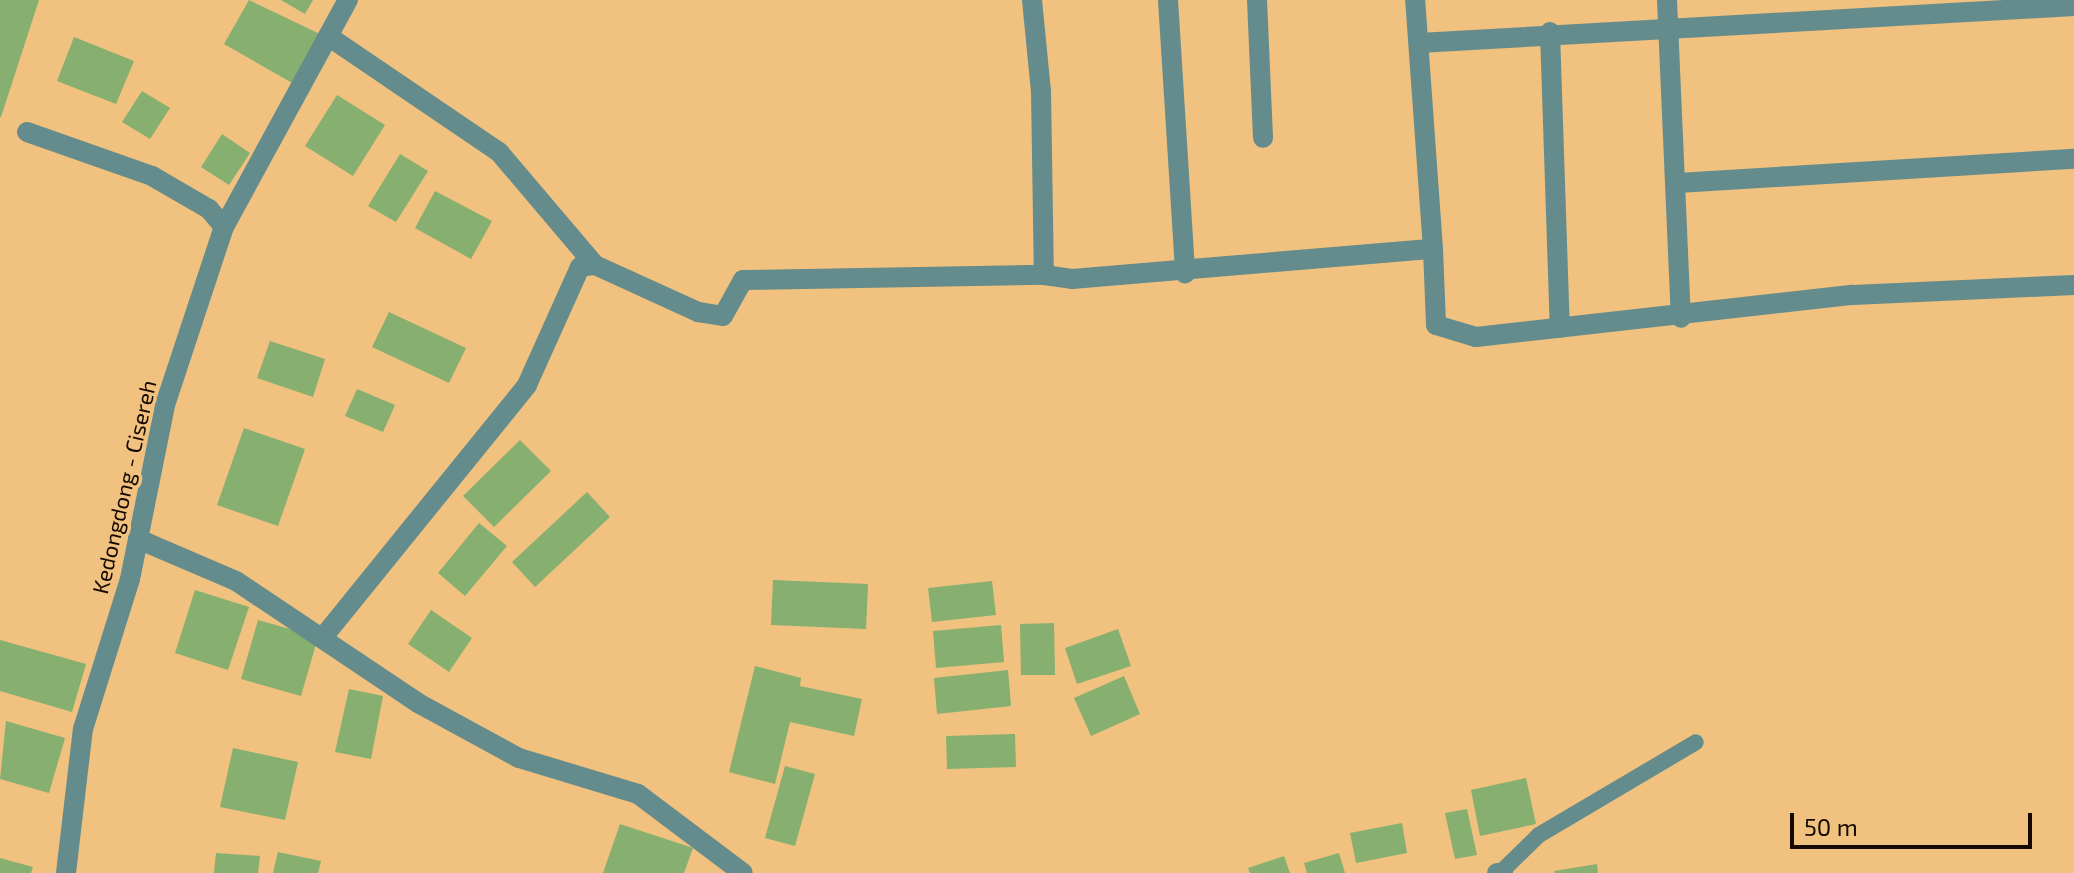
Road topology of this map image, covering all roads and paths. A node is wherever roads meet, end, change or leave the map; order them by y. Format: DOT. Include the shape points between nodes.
graph roads {
  1 [pos="348,0"];
  2 [pos="1032,0"];
  3 [pos="1168,0"];
  4 [pos="1257,0"];
  5 [pos="1415,0"];
  6 [pos="1667,0"];
  7 [pos="2074,6"];
  8 [pos="1838,8"];
  9 [pos="1670,31"];
  10 [pos="1550,32"];
  11 [pos="328,36"];
  12 [pos="1419,43"];
  13 [pos="27,132"];
  14 [pos="1263,138"];
  15 [pos="2074,159"];
  16 [pos="1678,183"];
  17 [pos="224,227"];
  18 [pos="1433,249"];
  19 [pos="595,265"];
  20 [pos="1185,273"];
  21 [pos="1044,275"];
  22 [pos="2074,285"];
  23 [pos="1681,318"];
  24 [pos="1560,328"];
  25 [pos="138,539"];
  26 [pos="324,636"];
  27 [pos="1696,742"];
  28 [pos="66,873"];
  29 [pos="743,873"];
  30 [pos="1500,873"];
  1 -- 11 [label="street, Kedongdong - Cisereh"];
  2 -- 21 [label="street" via="1041,91"];
  3 -- 20 [label="street"];
  4 -- 14 [label="street"];
  5 -- 12 [label="street"];
  6 -- 9 [label="street"];
  7 -- 8 [label="street"];
  8 -- 9 [label="street"];
  9 -- 10 [label="street"];
  9 -- 16 [label="street"];
  10 -- 12 [label="street"];
  10 -- 24 [label="street"];
  11 -- 17 [label="street, Kedongdong - Cisereh"];
  11 -- 19 [label="street" via="499,152"];
  12 -- 18 [label="street"];
  13 -- 17 [label="street" via="152,176 209,209"];
  15 -- 16 [label="street"];
  16 -- 23 [label="street"];
  17 -- 25 [label="street, Kedongdong - Cisereh" via="165,405"];
  18 -- 20 [label="street"];
  18 -- 24 [label="street" via="1436,325 1446,332 1476,337"];
  19 -- 21 [label="street" via="698,312 723,316 743,280"];
  19 -- 26 [label="street" via="580,267 527,385"];
  20 -- 21 [label="street"];
  22 -- 23 [label="street" via="1853,295"];
  23 -- 24 [label="street"];
  25 -- 26 [label="street" via="236,581"];
  25 -- 28 [label="street, Kedongdong - Cisereh" via="83,729"];
  26 -- 29 [label="street" via="418,703 519,758 638,794"];
  27 -- 30 [label="lane" via="1539,835"];
}
